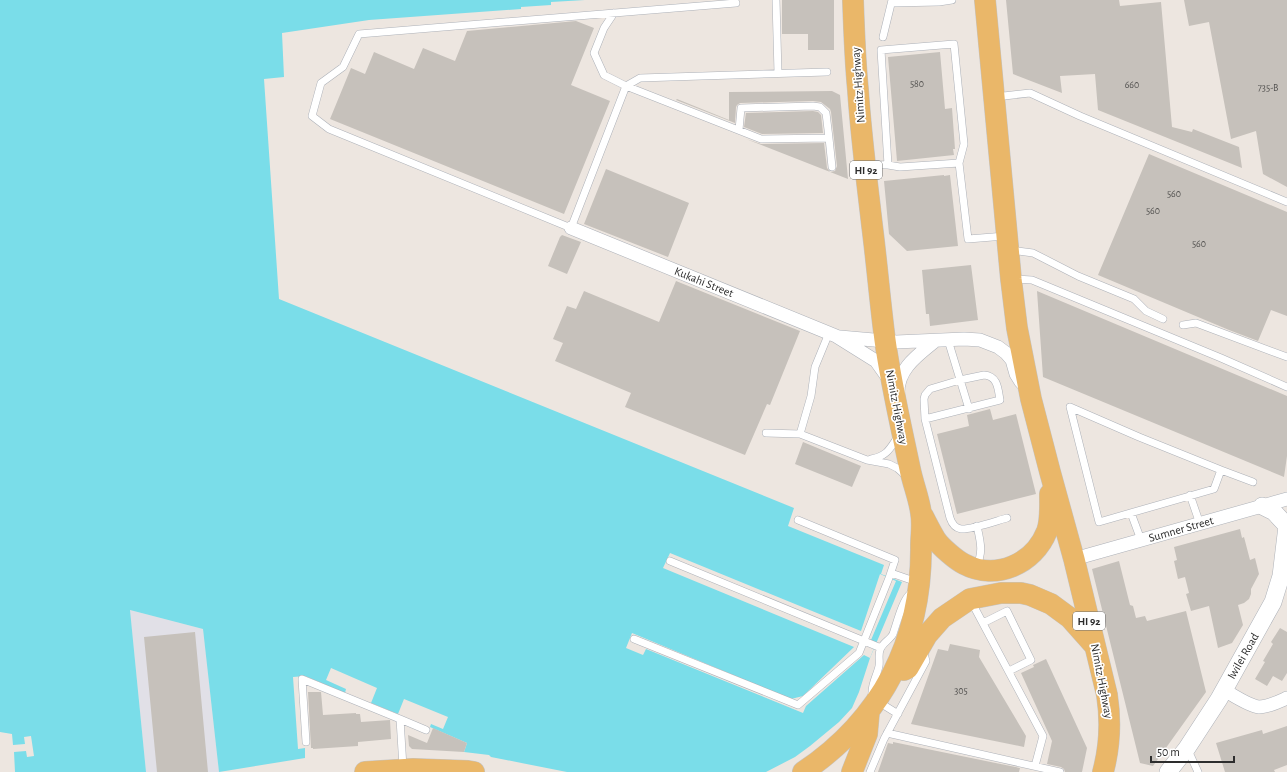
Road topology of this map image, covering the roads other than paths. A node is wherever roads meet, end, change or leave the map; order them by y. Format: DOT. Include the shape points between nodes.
graph roads {
  1 [pos="776,0"];
  2 [pos="853,0"];
  3 [pos="952,0"];
  4 [pos="984,0"];
  5 [pos="892,1"];
  6 [pos="736,3"];
  7 [pos="614,13"];
  8 [pos="883,37"];
  9 [pos="827,72"];
  10 [pos="778,73"];
  11 [pos="626,86"];
  12 [pos="994,97"];
  13 [pos="739,130"];
  14 [pos="829,138"];
  15 [pos="959,162"];
  16 [pos="865,164"];
  17 [pos="888,165"];
  18 [pos="832,167"];
  19 [pos="1287,202"];
  20 [pos="571,228"];
  21 [pos="1008,243"];
  22 [pos="1011,279"];
  23 [pos="1163,319"];
  24 [pos="1182,325"];
  25 [pos="833,335"];
  26 [pos="885,340"];
  27 [pos="942,340"];
  28 [pos="1287,357"];
  29 [pos="960,380"];
  30 [pos="892,385"];
  31 [pos="1287,387"];
  32 [pos="1031,399"];
  33 [pos="969,409"];
  34 [pos="898,411"];
  35 [pos="925,419"];
  36 [pos="902,431"];
  37 [pos="766,433"];
  38 [pos="800,434"];
  39 [pos="867,460"];
  40 [pos="1221,470"];
  41 [pos="1050,472"];
  42 [pos="1253,482"];
  43 [pos="913,483"];
  44 [pos="1190,495"];
  45 [pos="1287,499"];
  46 [pos="1262,506"];
  47 [pos="921,513"];
  48 [pos="1131,513"];
  49 [pos="1007,518"];
  50 [pos="798,520"];
  51 [pos="1200,524"];
  52 [pos="978,526"];
  53 [pos="1287,526"];
  54 [pos="1141,540"];
  55 [pos="1074,559"];
  56 [pos="670,561"];
  57 [pos="974,569"];
  58 [pos="891,573"];
  59 [pos="920,584"];
  60 [pos="970,599"];
  61 [pos="983,623"];
  62 [pos="634,639"];
  63 [pos="864,641"];
  64 [pos="922,644"];
  65 [pos="1096,647"];
  66 [pos="881,648"];
  67 [pos="1008,671"];
  68 [pos="891,676"];
  69 [pos="1224,690"];
  70 [pos="1287,698"];
  71 [pos="873,707"];
  72 [pos="898,714"];
  73 [pos="400,719"];
  74 [pos="426,730"];
  75 [pos="887,733"];
  76 [pos="306,742"];
  77 [pos="1187,748"];
  78 [pos="869,753"];
  79 [pos="1035,766"];
  80 [pos="403,769"];
  81 [pos="365,772"];
  82 [pos="474,772"];
  83 [pos="802,772"];
  84 [pos="852,772"];
  85 [pos="870,772"];
  86 [pos="1060,772"];
  87 [pos="1103,772"];
  88 [pos="1168,772"];
  89 [pos="1198,772"];
  1 -- 10 [label="lane"];
  2 -- 16 [label="main road, Nimitz Highway / HI 92"];
  3 -- 5 [label="lane"];
  4 -- 12 [label="main road, Nimitz Highway / HI 92"];
  5 -- 8 [label="lane"];
  6 -- 7 [label="lane"];
  7 -- 11 [label="lane" via="604,28 594,53 604,75"];
  7 -- 20 [label="lane" via="359,34 343,67 321,83 312,116 329,129"];
  9 -- 10 [label="lane"];
  10 -- 11 [label="lane" via="640,78"];
  11 -- 13 [label="lane"];
  11 -- 20 [label="lane"];
  12 -- 19 [label="lane" via="1030,93"];
  12 -- 21 [label="main road, Nimitz Highway / HI 92"];
  13 -- 14 [label="lane" via="761,139"];
  13 -- 14 [label="lane" via="741,108 813,106 820,107 826,113"];
  14 -- 18 [label="lane"];
  15 -- 17 [label="lane" via="900,167"];
  15 -- 17 [label="lane" via="964,144 954,44 881,50"];
  15 -- 21 [label="lane" via="968,239"];
  16 -- 17 [label="lane"];
  16 -- 26 [label="main road, Nimitz Highway / HI 92"];
  20 -- 25 [label="street, Kukahi Street"];
  21 -- 22 [label="main road, Nimitz Highway / HI 92"];
  21 -- 23 [label="lane" via="1134,299 1146,311"];
  22 -- 31 [label="lane" via="1032,280"];
  22 -- 32 [label="main road, Nimitz Highway / HI 92" via="1017,328"];
  24 -- 28 [label="lane" via="1196,323"];
  25 -- 26 [label="street, Kukahi Street"];
  25 -- 30 [label="street, Kukahi Street" via="876,361"];
  25 -- 38 [label="lane" via="814,367 811,396"];
  26 -- 27 [label="street, Kukahi Street"];
  26 -- 30 [label="main road, Nimitz Highway / HI 92"];
  27 -- 29 [label="lane"];
  27 -- 32 [label="street, Kukahi Street" via="980,340 998,347 1012,360 1016,374"];
  27 -- 34 [label="street" via="913,358 904,371 898,388"];
  29 -- 33 [label="lane"];
  29 -- 33 [label="lane" via="984,375 992,377 996,382 1000,400"];
  29 -- 35 [label="lane" via="927,392 924,399"];
  30 -- 34 [label="main road, Nimitz Highway / HI 92"];
  32 -- 41 [label="main road, Nimitz Highway / HI 92"];
  33 -- 35 [label="lane"];
  34 -- 36 [label="main road, Nimitz Highway / HI 92"];
  35 -- 52 [label="lane" via="951,522 960,528"];
  36 -- 39 [label="lane" via="886,454"];
  36 -- 43 [label="main road, Nimitz Highway / HI 92"];
  37 -- 38 [label="lane"];
  38 -- 39 [label="lane"];
  39 -- 43 [label="lane" via="889,464"];
  40 -- 42 [label="lane"];
  40 -- 44 [label="lane" via="1214,489"];
  40 -- 48 [label="lane" via="1070,407 1099,522"];
  41 -- 55 [label="main road, Nimitz Highway / HI 92"];
  41 -- 57 [label="main road" via="1050,514 1047,530 1040,545 1026,560 1008,569"];
  43 -- 47 [label="main road, Nimitz Highway / HI 92"];
  44 -- 48 [label="lane"];
  44 -- 51 [label="lane"];
  45 -- 46 [label="street, Sumner Street"];
  46 -- 51 [label="street, Sumner Street"];
  46 -- 53 [label="street" via="1274,512"];
  47 -- 57 [label="main road" via="937,541 962,564"];
  47 -- 59 [label="main road, Nimitz Highway / HI 92"];
  48 -- 54 [label="lane"];
  49 -- 52 [label="lane"];
  50 -- 58 [label="lane" via="894,560"];
  51 -- 54 [label="street, Sumner Street"];
  52 -- 57 [label="lane" via="982,548"];
  53 -- 69 [label="street, Iwilei Road" via="1281,576 1273,602"];
  54 -- 55 [label="street, Sumner Street"];
  55 -- 65 [label="main road, Nimitz Highway / HI 92"];
  56 -- 63 [label="lane"];
  57 -- 60 [label="main road"];
  58 -- 59 [label="lane"];
  58 -- 63 [label="lane"];
  59 -- 66 [label="lane" via="908,596 892,636"];
  59 -- 68 [label="main road, Nimitz Highway / HI 92" via="908,638"];
  60 -- 61 [label="lane"];
  60 -- 64 [label="main road" via="942,618"];
  60 -- 65 [label="main road" via="1011,593 1041,599 1061,610"];
  61 -- 67 [label="lane"];
  61 -- 67 [label="lane" via="1007,611 1031,660"];
  62 -- 63 [label="lane" via="798,705 859,653"];
  63 -- 66 [label="lane"];
  64 -- 68 [label="main road" via="908,668"];
  64 -- 72 [label="lane" via="926,661"];
  65 -- 87 [label="main road, Nimitz Highway / HI 92" via="1110,711 1109,745"];
  66 -- 71 [label="lane" via="879,667 872,690"];
  67 -- 79 [label="lane" via="1043,736"];
  68 -- 71 [label="main road, Nimitz Highway / HI 92"];
  69 -- 70 [label="street" via="1258,707"];
  69 -- 77 [label="street, Iwilei Road"];
  71 -- 72 [label="lane"];
  71 -- 78 [label="main road" via="868,734"];
  71 -- 83 [label="main road, Nimitz Highway / HI 92" via="834,749"];
  72 -- 75 [label="lane"];
  73 -- 74 [label="lane"];
  73 -- 76 [label="lane" via="302,679"];
  73 -- 80 [label="lane"];
  75 -- 78 [label="lane"];
  75 -- 79 [label="lane"];
  77 -- 88 [label="street, Iwilei Road"];
  77 -- 89 [label="lane"];
  78 -- 84 [label="main road"];
  78 -- 85 [label="lane"];
  79 -- 86 [label="lane"];
  80 -- 81 [label="main road"];
  80 -- 82 [label="main road"];
}
